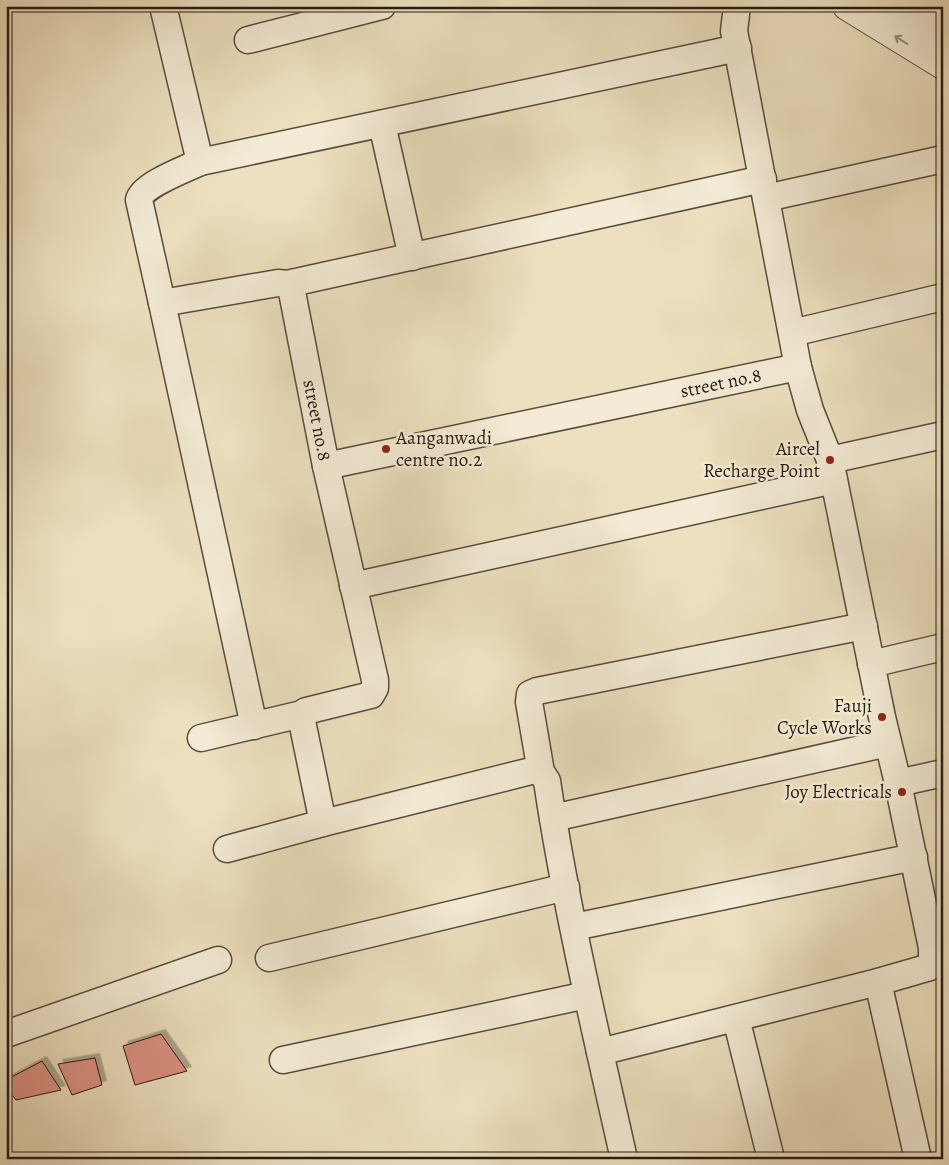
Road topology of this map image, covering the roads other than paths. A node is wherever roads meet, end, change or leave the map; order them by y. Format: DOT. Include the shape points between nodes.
graph roads {
  1 [pos="163,6"];
  2 [pos="382,6"];
  3 [pos="737,6"];
  4 [pos="847,6"];
  5 [pos="943,11"];
  6 [pos="899,12"];
  7 [pos="248,40"];
  8 [pos="738,48"];
  9 [pos="941,53"];
  10 [pos="382,124"];
  11 [pos="943,159"];
  12 [pos="200,162"];
  13 [pos="764,189"];
  14 [pos="412,257"];
  15 [pos="287,284"];
  16 [pos="943,297"];
  17 [pos="162,302"];
  18 [pos="792,333"];
  19 [pos="798,368"];
  20 [pos="943,435"];
  21 [pos="326,466"];
  22 [pos="832,470"];
  23 [pos="353,586"];
  24 [pos="864,626"];
  25 [pos="943,647"];
  26 [pos="871,664"];
  27 [pos="302,714"];
  28 [pos="254,726"];
  29 [pos="201,738"];
  30 [pos="888,743"];
  31 [pos="541,772"];
  32 [pos="943,774"];
  33 [pos="898,783"];
  34 [pos="553,818"];
  35 [pos="323,823"];
  36 [pos="227,849"];
  37 [pos="914,857"];
  38 [pos="566,887"];
  39 [pos="574,927"];
  40 [pos="269,958"];
  41 [pos="218,960"];
  42 [pos="878,982"];
  43 [pos="587,995"];
  44 [pos="736,1018"];
  45 [pos="6,1034"];
  46 [pos="600,1052"];
  47 [pos="283,1060"];
  48 [pos="624,1159"];
  49 [pos="771,1159"];
  50 [pos="918,1159"];
  1 -- 12 [label="street"];
  2 -- 7 [label="street"];
  3 -- 8 [label="street" via="734,31"];
  9 -- 4 [label="street, one-way"];
  5 -- 6 [label="street"];
  6 -- 9 [label="street"];
  8 -- 10 [label="street"];
  8 -- 13 [label="street"];
  10 -- 12 [label="street"];
  10 -- 14 [label="street"];
  11 -- 13 [label="street"];
  12 -- 17 [label="street" via="140,194"];
  13 -- 14 [label="street"];
  13 -- 18 [label="street"];
  14 -- 15 [label="street"];
  15 -- 17 [label="street"];
  15 -- 21 [label="street, street no.8" via="292,292"];
  16 -- 18 [label="street"];
  17 -- 28 [label="street"];
  18 -- 19 [label="street"];
  19 -- 21 [label="street, street no.8"];
  19 -- 22 [label="street"];
  20 -- 22 [label="street"];
  21 -- 23 [label="street"];
  22 -- 23 [label="street"];
  22 -- 24 [label="street"];
  23 -- 27 [label="street" via="375,688 371,695"];
  24 -- 26 [label="street"];
  24 -- 31 [label="street" via="538,690 530,694 529,702"];
  25 -- 26 [label="street"];
  26 -- 30 [label="street"];
  27 -- 28 [label="street"];
  27 -- 35 [label="street"];
  28 -- 29 [label="street"];
  30 -- 33 [label="street"];
  30 -- 34 [label="street"];
  31 -- 34 [label="street" via="547,781"];
  31 -- 35 [label="street" via="535,770"];
  32 -- 33 [label="street"];
  33 -- 37 [label="street"];
  34 -- 38 [label="street"];
  35 -- 36 [label="street"];
  37 -- 39 [label="street"];
  37 -- 42 [label="street" via="932,948 932,964 927,969"];
  38 -- 39 [label="street"];
  38 -- 40 [label="street"];
  39 -- 43 [label="street"];
  41 -- 45 [label="street"];
  42 -- 44 [label="street"];
  42 -- 50 [label="street"];
  43 -- 46 [label="street"];
  43 -- 47 [label="street"];
  44 -- 46 [label="street"];
  44 -- 49 [label="street"];
  46 -- 48 [label="street"];
}
